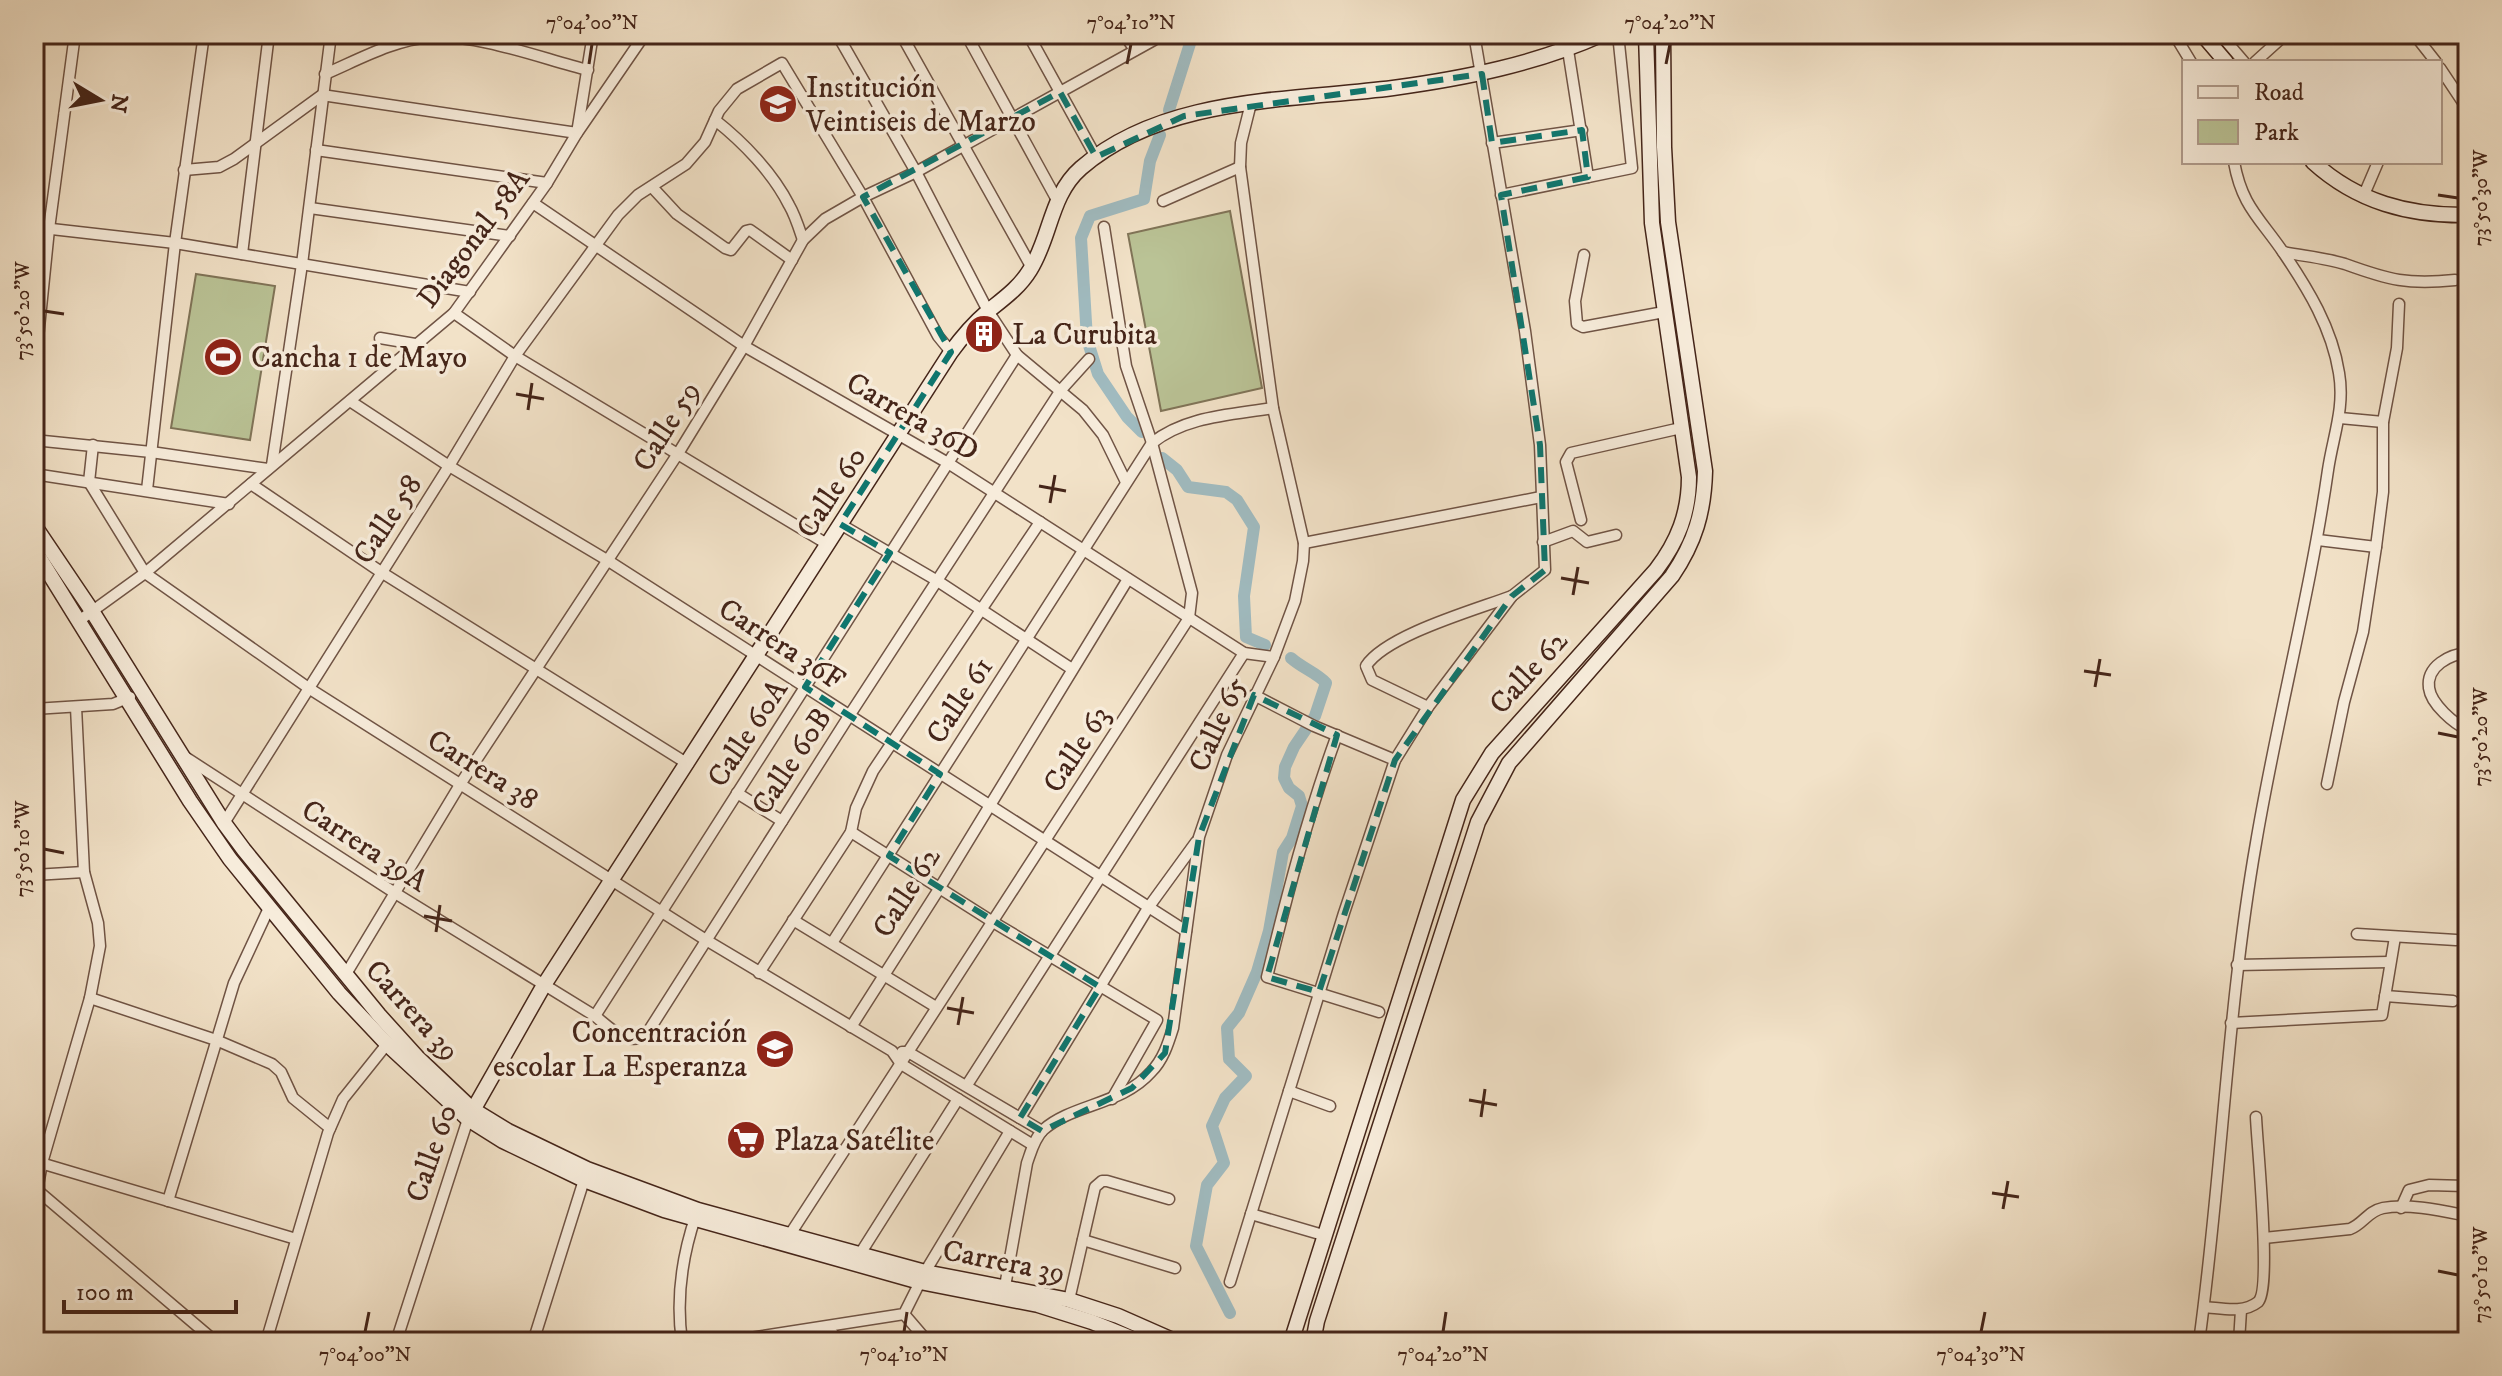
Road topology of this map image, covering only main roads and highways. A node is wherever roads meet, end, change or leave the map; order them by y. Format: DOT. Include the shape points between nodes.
graph roads {
  1 [pos="1603,34"];
  2 [pos="1646,34"];
  3 [pos="1663,34"];
  4 [pos="2202,34"];
  5 [pos="2224,60"];
  6 [pos="2315,164"];
  7 [pos="2468,215"];
  8 [pos="34,525"];
  9 [pos="34,549"];
  10 [pos="86,616"];
  11 [pos="135,694"];
  12 [pos="470,1114"];
  13 [pos="696,1214"];
  14 [pos="787,1240"];
  15 [pos="923,1277"];
  16 [pos="1004,1292"];
  17 [pos="1141,1342"];
  18 [pos="1177,1342"];
  19 [pos="1291,1342"];
  20 [pos="1313,1342"];
  1 -- 12 [label="main road, Calle 60" via="1520,66 1482,74 1184,116 1152,127 1079,169 1057,200 1032,268 951,352 544,985"];
  2 -- 19 [label="main road, Calle 62" via="1649,184 1689,477 1686,515 1670,552 1492,753 1463,800"];
  3 -- 20 [label="main road, Calle 62" via="1668,222 1705,471 1700,521 1672,576 1509,763 1478,822"];
  4 -- 5 [label="main road"];
  6 -- 7 [label="main road" via="2339,183 2386,206"];
  8 -- 10 [label="main road, Carrera 39"];
  9 -- 10 [label="main road, Carrera 39"];
  10 -- 11 [label="main road, Carrera 39"];
  11 -- 12 [label="main road, Carrera 39" via="258,870"];
  11 -- 12 [label="main road, Carrera 39" via="210,831 269,908 387,1044"];
  12 -- 13 [label="main road, Carrera 39"];
  12 -- 13 [label="main road, Carrera 39" via="503,1141 584,1180"];
  13 -- 14 [label="main road, Carrera 39"];
  14 -- 15 [label="main road, Carrera 39"];
  14 -- 15 [label="main road, Carrera 39" via="860,1254"];
  15 -- 16 [label="main road, Carrera 39"];
  16 -- 17 [label="main road, Carrera 39"];
  16 -- 18 [label="main road, Carrera 39" via="1069,1300"];
}
